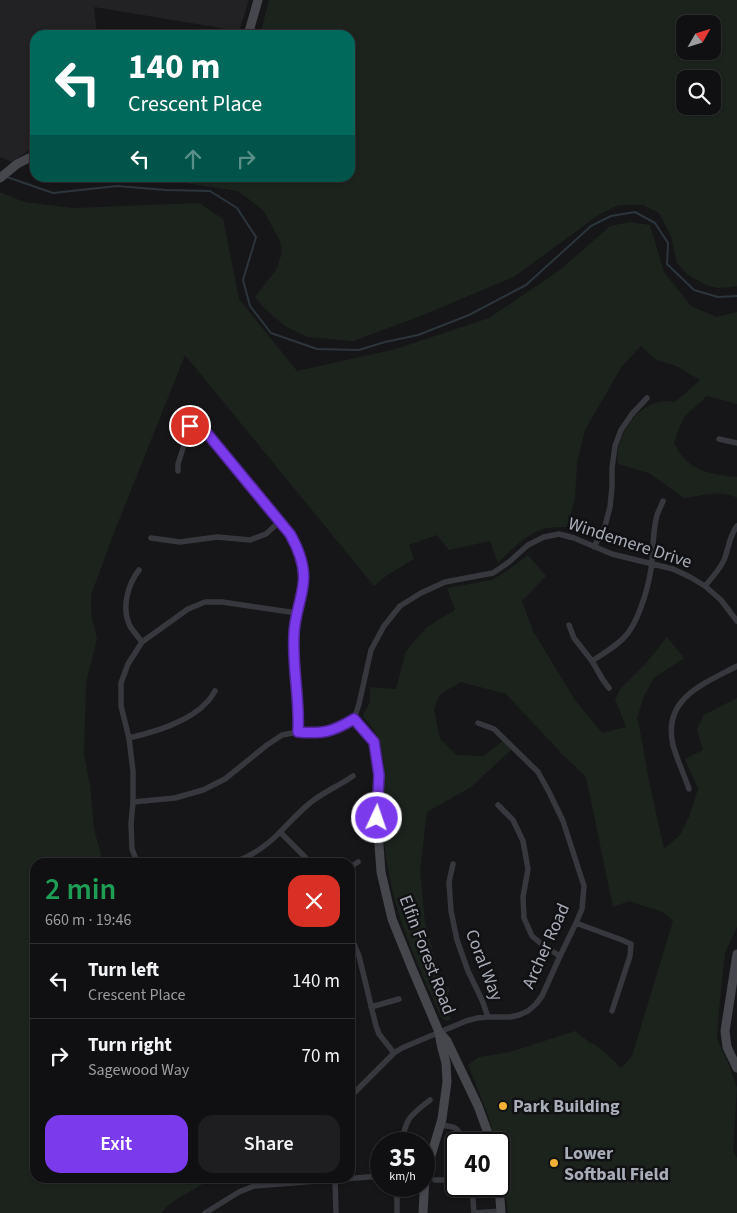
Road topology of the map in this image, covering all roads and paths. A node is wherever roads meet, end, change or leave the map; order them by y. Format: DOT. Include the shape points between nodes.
graph roads {
  1 [pos="258,0"];
  2 [pos="249,30"];
  3 [pos="30,157"];
  4 [pos="0,178"];
  5 [pos="647,398"];
  6 [pos="719,439"];
  7 [pos="737,443"];
  8 [pos="178,472"];
  9 [pos="663,501"];
  10 [pos="280,522"];
  11 [pos="737,526"];
  12 [pos="151,538"];
  13 [pos="594,547"];
  14 [pos="652,564"];
  15 [pos="140,570"];
  16 [pos="705,586"];
  17 [pos="297,613"];
  18 [pos="737,621"];
  19 [pos="569,625"];
  20 [pos="142,642"];
  21 [pos="592,661"];
  22 [pos="737,666"];
  23 [pos="610,688"];
  24 [pos="215,691"];
  25 [pos="354,719"];
  26 [pos="478,723"];
  27 [pos="298,732"];
  28 [pos="128,738"];
  29 [pos="352,776"];
  30 [pos="689,789"];
  31 [pos="133,802"];
  32 [pos="498,805"];
  33 [pos="280,832"];
  34 [pos="135,858"];
  35 [pos="244,858"];
  36 [pos="306,858"];
  37 [pos="358,862"];
  38 [pos="355,864"];
  39 [pos="453,864"];
  40 [pos="576,923"];
  41 [pos="355,946"];
  42 [pos="737,954"];
  43 [pos="560,956"];
  44 [pos="398,999"];
  45 [pos="371,1007"];
  46 [pos="612,1011"];
  47 [pos="488,1017"];
  48 [pos="439,1032"];
  49 [pos="394,1053"];
  50 [pos="737,1068"];
  51 [pos="355,1092"];
  52 [pos="430,1100"];
  53 [pos="440,1125"];
  54 [pos="404,1132"];
  55 [pos="460,1132"];
  56 [pos="488,1132"];
  57 [pos="435,1141"];
  58 [pos="370,1177"];
  59 [pos="355,1178"];
  60 [pos="436,1180"];
  61 [pos="445,1180"];
  62 [pos="289,1183"];
  63 [pos="335,1183"];
  64 [pos="397,1197"];
  65 [pos="423,1197"];
  66 [pos="473,1197"];
  67 [pos="500,1197"];
  68 [pos="501,1212"];
  69 [pos="206,1213"];
  70 [pos="336,1213"];
  71 [pos="396,1213"];
  72 [pos="423,1213"];
  73 [pos="474,1213"];
  1 -- 2 [label="street"];
  3 -- 4 [label="street"];
  5 -- 13 [label="street" via="621,430 615,446 610,507"];
  6 -- 7 [label="street"];
  8 -- 10 [label="street" via="190,426 198,424"];
  9 -- 14 [label="street" via="654,534"];
  10 -- 12 [label="street" via="266,534 250,540 217,537 180,542"];
  10 -- 17 [label="street" via="298,548 303,565 304,584"];
  11 -- 16 [label="street" via="724,560"];
  13 -- 14 [label="street, Windemere Drive"];
  13 -- 25 [label="street, Windemere Drive" via="559,534 544,537 528,545 493,573 445,582 400,606 371,650"];
  14 -- 16 [label="street, Windemere Drive" via="690,576"];
  14 -- 21 [label="street" via="637,619 627,634"];
  15 -- 20 [label="street" via="133,578 126,608 129,625"];
  16 -- 18 [label="street, Windemere Drive"];
  17 -- 20 [label="street" via="205,602 188,609"];
  17 -- 27 [label="street" via="294,634"];
  19 -- 21 [label="street" via="574,638"];
  20 -- 28 [label="street" via="121,683 121,706"];
  21 -- 23 [label="street"];
  22 -- 30 [label="street" via="694,689 675,714 671,731"];
  24 -- 28 [label="street" via="196,712 154,732"];
  25 -- 27 [label="street" via="337,729 317,734"];
  25 -- 48 [label="street, Elfin Forest Road" via="374,742 379,775 377,818 381,872 392,919"];
  26 -- 40 [label="street, Archer Road" via="494,729 538,772 563,821 584,886 582,909"];
  27 -- 31 [label="street" via="282,735 225,779 203,790 175,798"];
  28 -- 31 [label="street"];
  29 -- 33 [label="street" via="311,802"];
  31 -- 34 [label="street" via="132,849"];
  32 -- 43 [label="street" via="512,820 523,841 528,869 523,897 524,918 532,936"];
  33 -- 35 [label="street"];
  33 -- 36 [label="street"];
  37 -- 38 [label="street"];
  39 -- 47 [label="street, Coral Way" via="449,882 456,940"];
  40 -- 43 [label="street, Archer Road"];
  40 -- 46 [label="street" via="631,944"];
  41 -- 45 [label="street"];
  42 -- 50 [label="street" via="725,1031 727,1047"];
  43 -- 47 [label="street, Archer Road" via="542,996 528,1011 510,1017"];
  44 -- 45 [label="street"];
  45 -- 49 [label="street" via="379,1034"];
  47 -- 48 [label="street, Archer Road" via="466,1021"];
  48 -- 49 [label="street, Archer Road"];
  48 -- 53 [label="street" via="447,1082"];
  48 -- 56 [label="street" via="447,1041"];
  49 -- 51 [label="street, Archer Road"];
  52 -- 54 [label="street" via="411,1115"];
  53 -- 55 [label="street" via="455,1127"];
  53 -- 57 [label="street"];
  58 -- 59 [label="street"];
  60 -- 61 [label="street"];
  62 -- 69 [label="street" via="254,1186"];
  63 -- 70 [label="street"];
  64 -- 71 [label="street"];
  65 -- 72 [label="street"];
  66 -- 73 [label="street"];
  67 -- 68 [label="street"];
  68 -- 73 [label="street"];
}
